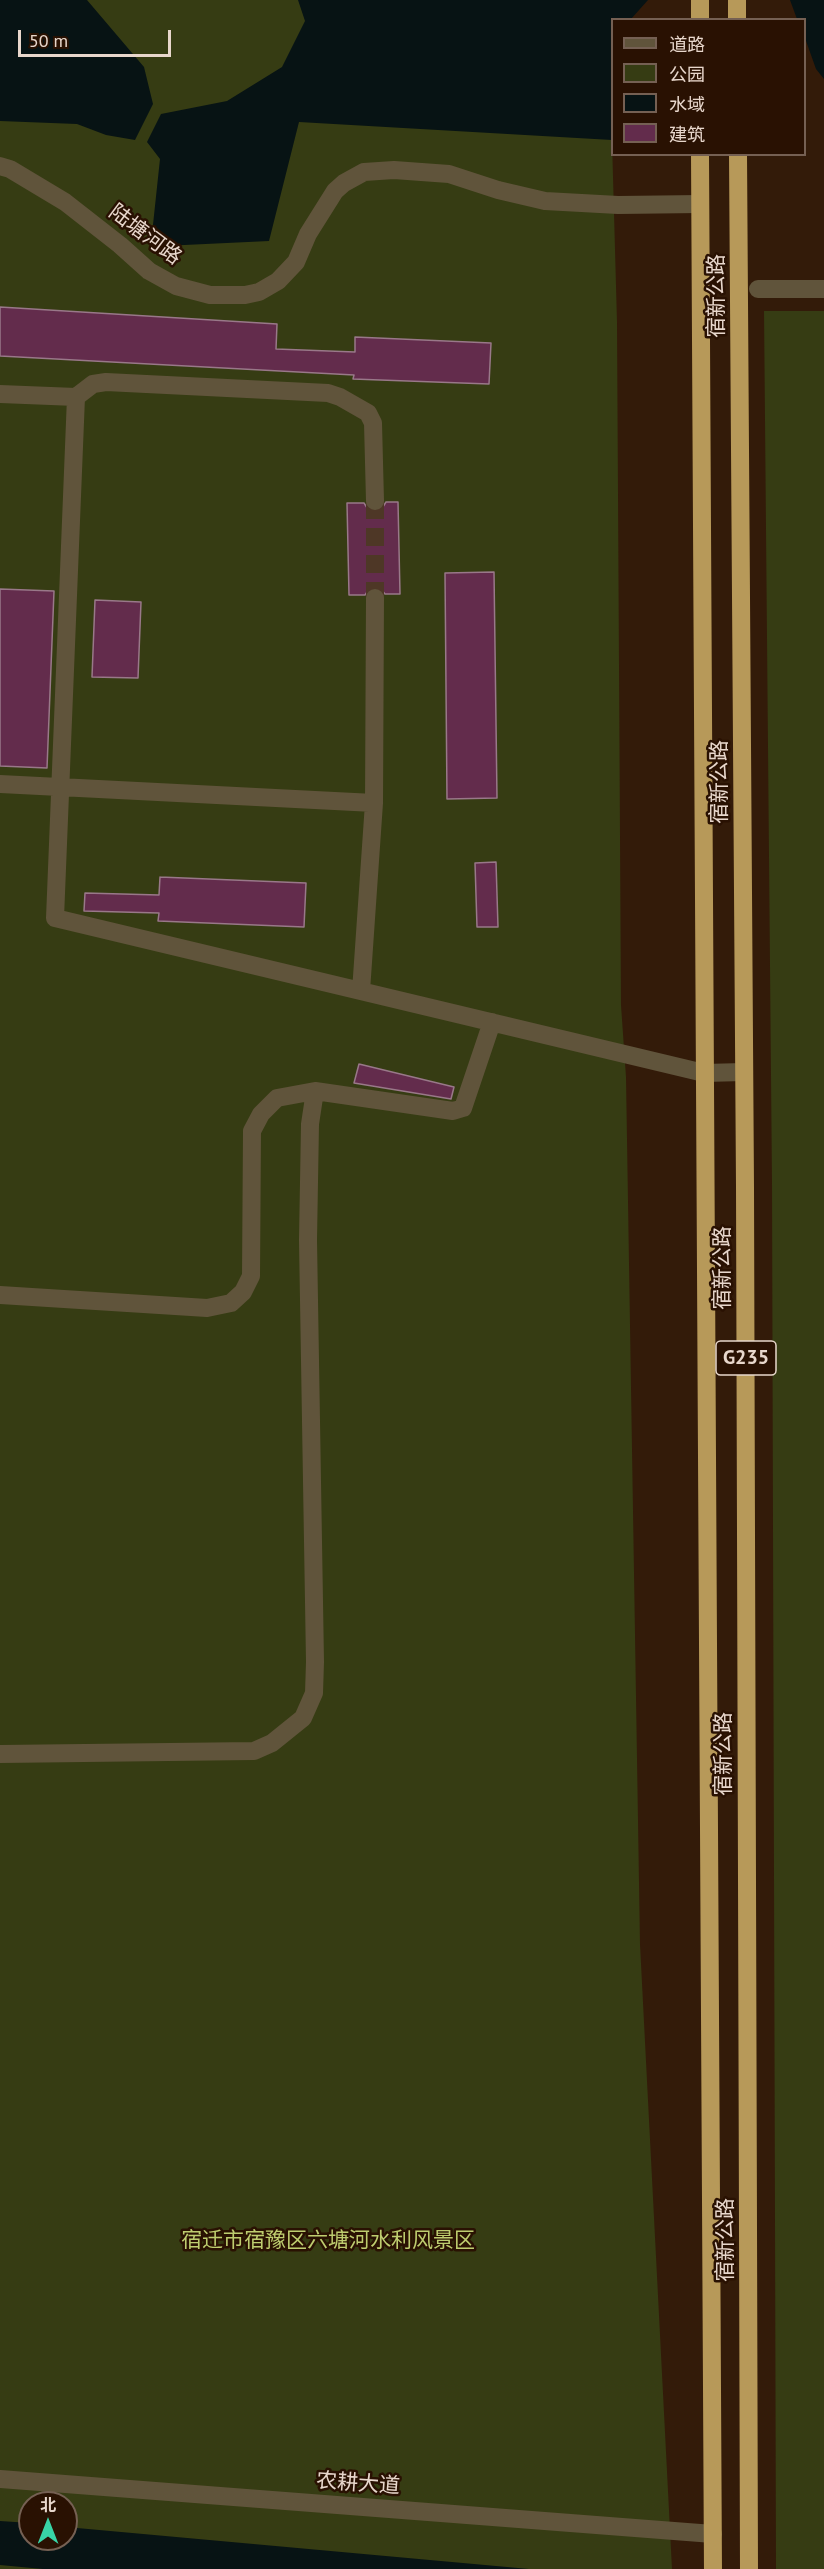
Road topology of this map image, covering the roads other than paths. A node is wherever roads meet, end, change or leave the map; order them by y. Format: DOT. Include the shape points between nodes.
graph roads {
  1 [pos="700,0"];
  2 [pos="737,0"];
  3 [pos="700,18"];
  4 [pos="737,18"];
  5 [pos="700,156"];
  6 [pos="738,156"];
  7 [pos="0,166"];
  8 [pos="700,204"];
  9 [pos="758,289"];
  10 [pos="824,289"];
  11 [pos="0,394"];
  12 [pos="76,397"];
  13 [pos="375,501"];
  14 [pos="375,598"];
  15 [pos="0,784"];
  16 [pos="60,788"];
  17 [pos="374,803"];
  18 [pos="361,991"];
  19 [pos="492,1022"];
  20 [pos="704,1072"];
  21 [pos="744,1072"];
  22 [pos="315,1091"];
  23 [pos="0,1295"];
  24 [pos="0,1754"];
  25 [pos="0,2479"];
  26 [pos="713,2534"];
  27 [pos="713,2564"];
  28 [pos="749,2565"];
  1 -- 3 [label="highway"];
  2 -- 4 [label="highway"];
  5 -- 8 [label="highway, 宿新公路 / G235"];
  6 -- 21 [label="highway, 宿新公路 / G235"];
  7 -- 8 [label="street, 陆塘河路" via="65,202 149,271 176,286 210,295 245,295 278,281 296,262 335,191 364,172 449,174 545,201"];
  8 -- 20 [label="highway, 宿新公路 / G235"];
  9 -- 10 [label="street"];
  11 -- 12 [label="street"];
  12 -- 13 [label="street" via="93,384 106,382 328,393 340,397 368,413 374,423"];
  12 -- 16 [label="street"];
  14 -- 17 [label="street"];
  15 -- 16 [label="street"];
  16 -- 17 [label="street"];
  16 -- 18 [label="street" via="55,918"];
  17 -- 18 [label="street"];
  18 -- 19 [label="street"];
  19 -- 20 [label="street"];
  19 -- 22 [label="street" via="463,1108 453,1111"];
  20 -- 21 [label="street"];
  20 -- 26 [label="highway, 宿新公路 / G235"];
  21 -- 28 [label="highway, 宿新公路 / G235"];
  22 -- 23 [label="street" via="277,1098 261,1114 252,1131 251,1276 243,1292 231,1303 207,1308"];
  22 -- 24 [label="street" via="310,1124 308,1240 315,1662 314,1693 309,1708 289,1731 254,1750"];
  25 -- 26 [label="street, 农耕大道"];
  26 -- 27 [label="highway, 宿新公路 / G235"];
}
